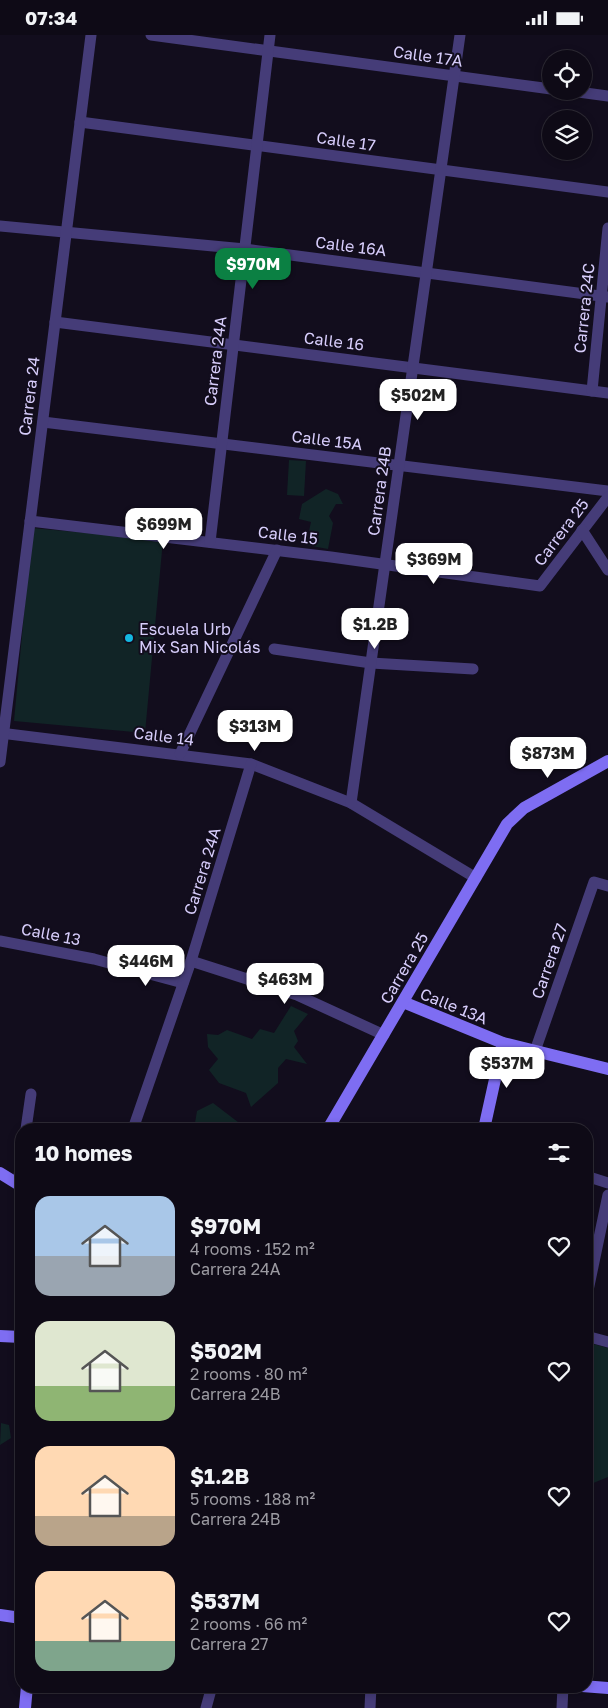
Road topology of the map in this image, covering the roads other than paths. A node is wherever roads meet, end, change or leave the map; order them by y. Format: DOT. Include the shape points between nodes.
graph roads {
  1 [pos="91,35"];
  2 [pos="151,35"];
  3 [pos="270,35"];
  4 [pos="460,35"];
  5 [pos="268,51"];
  6 [pos="454,75"];
  7 [pos="542,88"];
  8 [pos="592,94"];
  9 [pos="608,96"];
  10 [pos="80,122"];
  11 [pos="257,146"];
  12 [pos="441,170"];
  13 [pos="608,192"];
  14 [pos="0,226"];
  15 [pos="608,228"];
  16 [pos="67,231"];
  17 [pos="245,249"];
  18 [pos="427,272"];
  19 [pos="605,297"];
  20 [pos="55,321"];
  21 [pos="234,345"];
  22 [pos="413,368"];
  23 [pos="592,391"];
  24 [pos="608,393"];
  25 [pos="43,422"];
  26 [pos="222,444"];
  27 [pos="399,466"];
  28 [pos="608,491"];
  29 [pos="608,497"];
  30 [pos="30,521"];
  31 [pos="582,530"];
  32 [pos="210,542"];
  33 [pos="277,550"];
  34 [pos="385,564"];
  35 [pos="608,570"];
  36 [pos="540,587"];
  37 [pos="274,649"];
  38 [pos="371,663"];
  39 [pos="473,669"];
  40 [pos="2,733"];
  41 [pos="180,754"];
  42 [pos="0,761"];
  43 [pos="608,761"];
  44 [pos="251,765"];
  45 [pos="351,803"];
  46 [pos="476,878"];
  47 [pos="608,886"];
  48 [pos="0,941"];
  49 [pos="191,961"];
  50 [pos="182,983"];
  51 [pos="403,1002"];
  52 [pos="384,1035"];
  53 [pos="503,1043"];
  54 [pos="535,1051"];
  55 [pos="608,1069"];
  56 [pos="31,1094"];
  57 [pos="27,1123"];
  58 [pos="135,1123"];
  59 [pos="332,1123"];
  60 [pos="485,1123"];
  61 [pos="0,1173"];
  62 [pos="593,1178"];
  63 [pos="15,1182"];
  64 [pos="608,1183"];
  65 [pos="608,1195"];
  66 [pos="593,1267"];
  67 [pos="0,1336"];
  68 [pos="15,1337"];
  69 [pos="593,1338"];
  70 [pos="608,1342"];
  71 [pos="0,1615"];
  72 [pos="15,1617"];
  73 [pos="593,1687"];
  74 [pos="608,1688"];
  75 [pos="26,1693"];
  76 [pos="210,1693"];
  77 [pos="371,1693"];
  78 [pos="563,1693"];
  79 [pos="25,1708"];
  80 [pos="206,1708"];
  81 [pos="370,1708"];
  82 [pos="562,1708"];
  1 -- 10 [label="street, Carrera 24"];
  2 -- 5 [label="street, Calle 17A"];
  3 -- 5 [label="street, Carrera 24A"];
  4 -- 6 [label="street, Carrera 24B"];
  5 -- 6 [label="street, Calle 17A"];
  5 -- 11 [label="street, Carrera 24A"];
  6 -- 7 [label="street, Calle 17A"];
  6 -- 12 [label="street, Carrera 24B"];
  8 -- 9 [label="street"];
  10 -- 11 [label="street, Calle 17"];
  10 -- 16 [label="street, Carrera 24"];
  11 -- 12 [label="street, Calle 17"];
  11 -- 17 [label="street, Carrera 24A"];
  12 -- 13 [label="street, Calle 17"];
  12 -- 18 [label="street, Carrera 24B"];
  14 -- 16 [label="street, Calle 16A"];
  15 -- 19 [label="street, Carrera 24C"];
  16 -- 17 [label="street, Calle 16A"];
  16 -- 20 [label="street, Carrera 24"];
  17 -- 18 [label="street, Calle 16A"];
  17 -- 21 [label="street, Carrera 24A"];
  18 -- 19 [label="street, Calle 16A"];
  18 -- 22 [label="street, Carrera 24B"];
  19 -- 23 [label="street, Carrera 24C"];
  20 -- 21 [label="street, Calle 16"];
  20 -- 25 [label="street, Carrera 24"];
  21 -- 22 [label="street, Calle 16"];
  21 -- 26 [label="street, Carrera 24A"];
  22 -- 23 [label="street, Calle 16"];
  22 -- 27 [label="street, Carrera 24B"];
  23 -- 24 [label="street, Calle 16"];
  25 -- 26 [label="street, Calle 15A"];
  25 -- 30 [label="street, Carrera 24"];
  26 -- 27 [label="street, Calle 15A"];
  26 -- 32 [label="street, Carrera 24A"];
  27 -- 28 [label="street, Calle 15A"];
  27 -- 34 [label="street, Carrera 24B"];
  29 -- 31 [label="street, Carrera 25"];
  30 -- 32 [label="street, Calle 15"];
  30 -- 40 [label="street, Carrera 24"];
  31 -- 35 [label="street"];
  31 -- 36 [label="street, Carrera 25"];
  32 -- 33 [label="street, Calle 15"];
  33 -- 34 [label="street, Calle 15"];
  33 -- 41 [label="street"];
  34 -- 36 [label="street, Calle 15"];
  34 -- 38 [label="street, Carrera 24B"];
  37 -- 38 [label="street"];
  38 -- 39 [label="street"];
  38 -- 45 [label="street, Carrera 24B"];
  40 -- 41 [label="street, Calle 14"];
  40 -- 42 [label="street, Carrera 24"];
  41 -- 44 [label="street, Calle 14"];
  43 -- 46 [label="main road, Carrera 25" via="524,808 507,824"];
  44 -- 45 [label="street, Calle 14"];
  44 -- 49 [label="street, Carrera 24A"];
  45 -- 46 [label="street, Calle 14"];
  46 -- 51 [label="main road, Carrera 25"];
  47 -- 54 [label="street, Carrera 27" via="594,882"];
  48 -- 50 [label="street, Calle 13" via="94,959"];
  49 -- 50 [label="street, Carrera 24A"];
  49 -- 52 [label="street" via="297,995"];
  50 -- 58 [label="street, Carrera 24A"];
  51 -- 52 [label="main road, Carrera 25"];
  51 -- 53 [label="main road, Calle 13A"];
  52 -- 59 [label="main road, Carrera 25"];
  53 -- 54 [label="main road, Calle 13A"];
  53 -- 60 [label="main road"];
  54 -- 55 [label="main road, Calle 13A"];
  56 -- 57 [label="street"];
  61 -- 63 [label="main road"];
  62 -- 64 [label="street"];
  65 -- 66 [label="street"];
  67 -- 68 [label="main road"];
  69 -- 70 [label="street"];
  71 -- 72 [label="main road"];
  73 -- 74 [label="main road"];
  75 -- 79 [label="main road"];
  76 -- 80 [label="street"];
  77 -- 81 [label="street"];
  78 -- 82 [label="street"];
}
